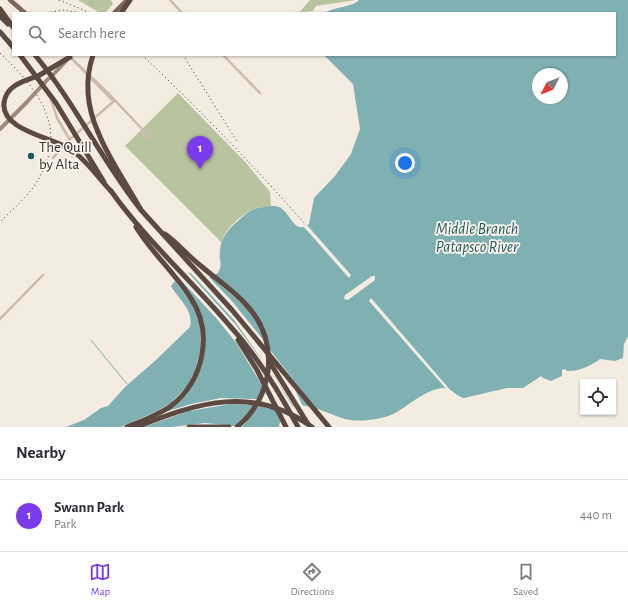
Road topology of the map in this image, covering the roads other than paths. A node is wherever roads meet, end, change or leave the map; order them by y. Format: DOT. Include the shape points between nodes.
graph roads {
  1 [pos="10,0"];
  2 [pos="129,0"];
  3 [pos="170,0"];
  4 [pos="0,9"];
  5 [pos="24,12"];
  6 [pos="115,12"];
  7 [pos="122,12"];
  8 [pos="181,12"];
  9 [pos="0,16"];
  10 [pos="12,27"];
  11 [pos="12,27"];
  12 [pos="0,32"];
  13 [pos="0,38"];
  14 [pos="12,46"];
  15 [pos="12,46"];
  16 [pos="20,56"];
  17 [pos="20,56"];
  18 [pos="37,56"];
  19 [pos="70,56"];
  20 [pos="93,56"];
  21 [pos="224,56"];
  22 [pos="260,93"];
  23 [pos="114,101"];
  24 [pos="0,129"];
  25 [pos="143,130"];
  26 [pos="70,140"];
  27 [pos="53,158"];
  28 [pos="111,190"];
  29 [pos="141,210"];
  30 [pos="130,215"];
  31 [pos="156,228"];
  32 [pos="43,275"];
  33 [pos="208,301"];
  34 [pos="0,319"];
  35 [pos="246,327"];
  36 [pos="127,427"];
  37 [pos="138,427"];
  38 [pos="189,427"];
  39 [pos="229,427"];
  40 [pos="237,427"];
  41 [pos="286,427"];
  42 [pos="298,427"];
  43 [pos="311,427"];
  44 [pos="329,427"];
  1 -- 5 [label="main road"];
  2 -- 6 [label="main road"];
  2 -- 7 [label="highway"];
  3 -- 8 [label="street"];
  4 -- 10 [label="highway, bridge"];
  9 -- 11 [label="highway, bridge"];
  12 -- 14 [label="highway"];
  13 -- 15 [label="highway"];
  16 -- 26 [label="street" via="46,88 57,118"];
  17 -- 28 [label="highway, bridge" via="56,103"];
  18 -- 29 [label="highway, bridge" via="66,96 114,174"];
  19 -- 23 [label="street"];
  19 -- 24 [label="main road, bridge"];
  19 -- 28 [label="highway, bridge" via="38,76 15,84 8,91 4,105 7,117 18,126 71,149"];
  20 -- 29 [label="highway, bridge" via="87,86 91,112 109,156"];
  21 -- 22 [label="street"];
  23 -- 25 [label="street"];
  23 -- 26 [label="street"];
  26 -- 27 [label="street"];
  28 -- 30 [label="highway"];
  29 -- 31 [label="highway"];
  30 -- 33 [label="highway"];
  30 -- 36 [label="highway" via="141,236 191,298 200,319 203,341 197,372 181,396 163,411"];
  31 -- 35 [label="highway"];
  31 -- 40 [label="highway" via="242,300 256,316 263,330 269,356 266,382 254,408"];
  32 -- 34 [label="street"];
  33 -- 41 [label="highway" via="252,361"];
  33 -- 42 [label="highway" via="259,363"];
  35 -- 43 [label="highway" via="279,374"];
  35 -- 44 [label="highway"];
  37 -- 43 [label="highway" via="196,406 237,400 277,408"];
  38 -- 39 [label="highway"];
}
